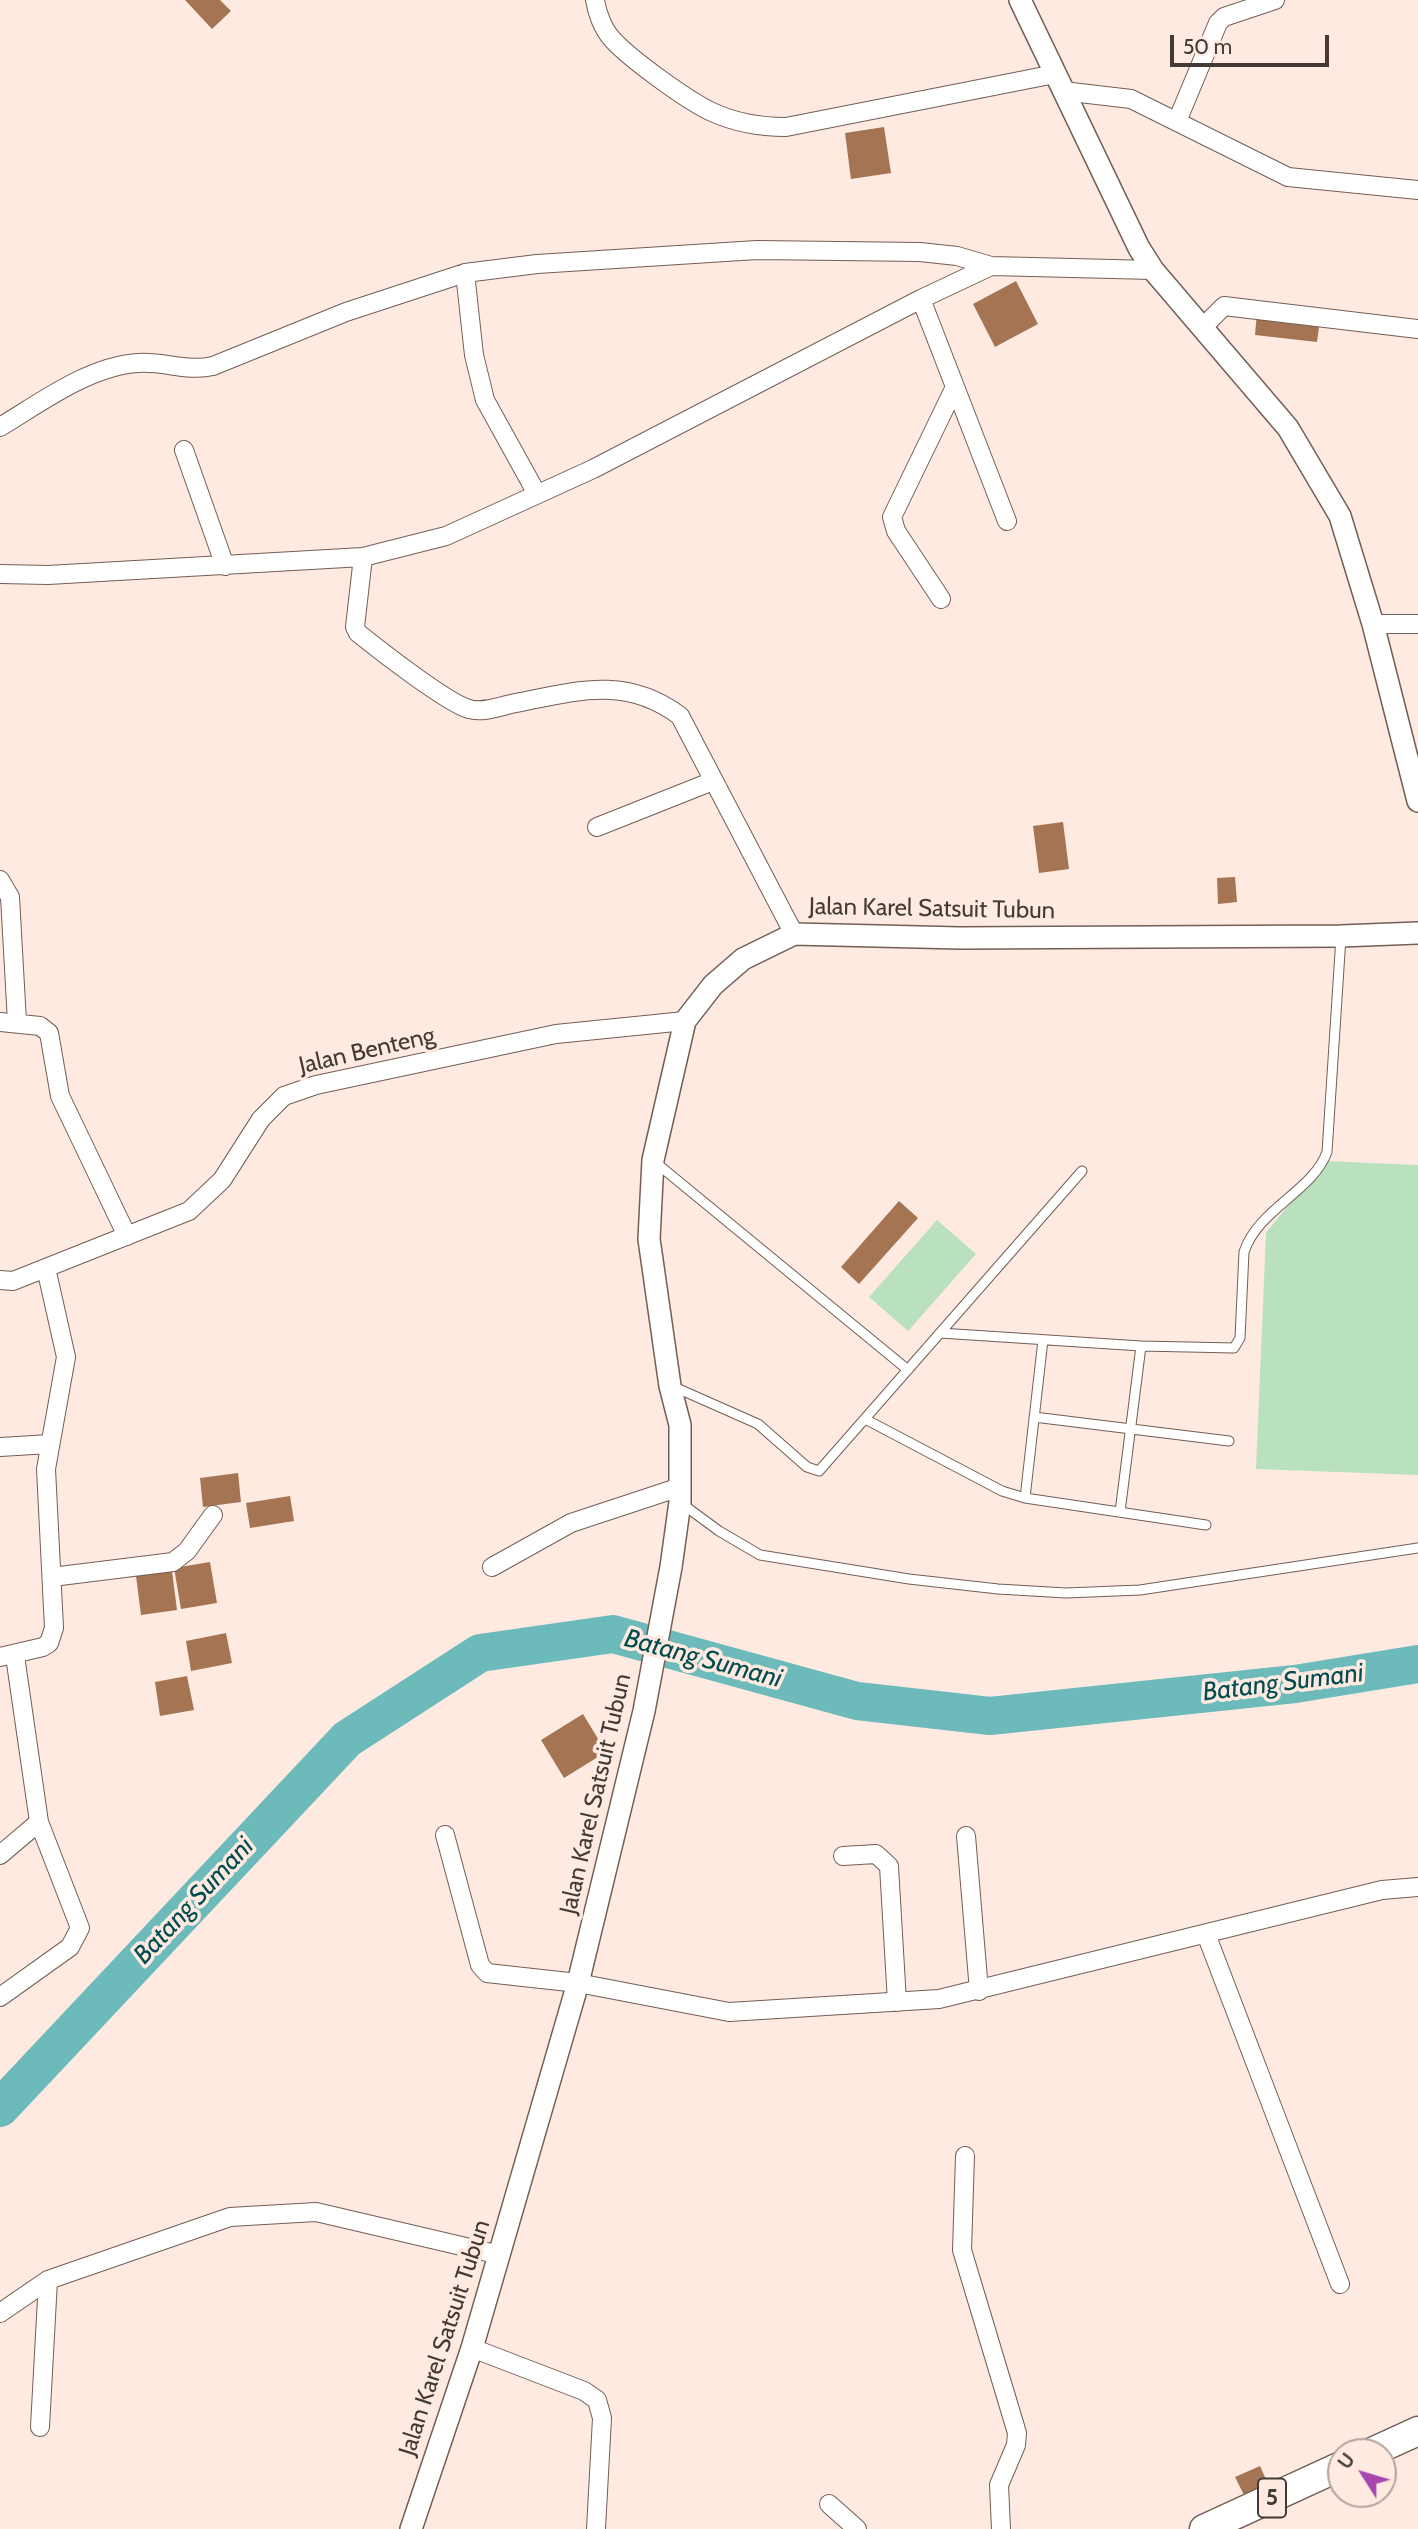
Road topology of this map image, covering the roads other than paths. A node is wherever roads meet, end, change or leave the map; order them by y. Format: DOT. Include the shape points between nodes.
graph roads {
  1 [pos="595,0"];
  2 [pos="1020,0"];
  3 [pos="1275,0"];
  4 [pos="1059,83"];
  5 [pos="1178,119"];
  6 [pos="1418,190"];
  7 [pos="991,266"];
  8 [pos="1153,270"];
  9 [pos="465,272"];
  10 [pos="921,299"];
  11 [pos="1204,326"];
  12 [pos="1418,329"];
  13 [pos="954,389"];
  14 [pos="0,428"];
  15 [pos="184,450"];
  16 [pos="537,494"];
  17 [pos="1007,521"];
  18 [pos="363,557"];
  19 [pos="225,566"];
  20 [pos="0,574"];
  21 [pos="941,599"];
  22 [pos="1373,624"];
  23 [pos="1418,624"];
  24 [pos="713,781"];
  25 [pos="1418,801"];
  26 [pos="597,827"];
  27 [pos="0,880"];
  28 [pos="1418,933"];
  29 [pos="794,934"];
  30 [pos="1341,936"];
  31 [pos="685,1021"];
  32 [pos="8,1022"];
  33 [pos="653,1160"];
  34 [pos="1082,1171"];
  35 [pos="127,1236"];
  36 [pos="46,1268"];
  37 [pos="0,1280"];
  38 [pos="940,1333"];
  39 [pos="1043,1340"];
  40 [pos="1141,1346"];
  41 [pos="908,1370"];
  42 [pos="670,1386"];
  43 [pos="1034,1417"];
  44 [pos="865,1419"];
  45 [pos="1130,1429"];
  46 [pos="1229,1441"];
  47 [pos="50,1444"];
  48 [pos="0,1447"];
  49 [pos="680,1495"];
  50 [pos="1025,1498"];
  51 [pos="1120,1512"];
  52 [pos="213,1514"];
  53 [pos="1206,1525"];
  54 [pos="1418,1548"];
  55 [pos="492,1567"];
  56 [pos="52,1577"];
  57 [pos="7,1657"];
  58 [pos="39,1822"];
  59 [pos="445,1835"];
  60 [pos="966,1836"];
  61 [pos="0,1855"];
  62 [pos="844,1856"];
  63 [pos="1418,1886"];
  64 [pos="1206,1934"];
  65 [pos="578,1983"];
  66 [pos="979,1991"];
  67 [pos="0,1997"];
  68 [pos="897,2002"];
  69 [pos="965,2155"];
  70 [pos="500,2255"];
  71 [pos="48,2280"];
  72 [pos="1340,2284"];
  73 [pos="0,2313"];
  74 [pos="472,2348"];
  75 [pos="40,2427"];
  76 [pos="1418,2431"];
  77 [pos="1397,2441"];
  78 [pos="1327,2472"];
  79 [pos="829,2504"];
  80 [pos="411,2529"];
  81 [pos="596,2529"];
  82 [pos="857,2529"];
  83 [pos="1001,2529"];
  84 [pos="1204,2529"];
  1 -- 4 [label="street" via="601,21 623,50 710,112 766,127"];
  2 -- 4 [label="street"];
  3 -- 5 [label="street" via="1218,23"];
  4 -- 5 [label="street" via="1132,99"];
  4 -- 8 [label="street"];
  5 -- 6 [label="street" via="1288,177"];
  7 -- 8 [label="street"];
  7 -- 9 [label="street" via="920,252 757,250"];
  7 -- 10 [label="street"];
  8 -- 11 [label="street"];
  9 -- 14 [label="street" via="346,312 213,366 196,370 156,363 119,365 41,402"];
  9 -- 16 [label="street" via="474,355 485,400"];
  10 -- 13 [label="street"];
  10 -- 16 [label="street"];
  11 -- 12 [label="street" via="1224,306"];
  11 -- 22 [label="street" via="1288,428 1320,478 1340,516"];
  13 -- 17 [label="street"];
  13 -- 21 [label="street" via="891,517"];
  15 -- 19 [label="street"];
  16 -- 18 [label="street" via="446,536"];
  18 -- 19 [label="street"];
  18 -- 24 [label="street" via="358,633 457,704 480,710 606,688 649,697 680,716"];
  19 -- 20 [label="street"];
  22 -- 23 [label="street"];
  22 -- 25 [label="street"];
  24 -- 26 [label="street"];
  24 -- 29 [label="street"];
  27 -- 32 [label="street" via="9,897"];
  28 -- 30 [label="street, Jalan Karel Satsuit Tubun"];
  29 -- 30 [label="street, Jalan Karel Satsuit Tubun"];
  29 -- 31 [label="street, Jalan Karel Satsuit Tubun" via="743,958 713,985"];
  30 -- 40 [label="lane" via="1327,1152 1321,1165 1267,1216 1245,1249 1238,1343 1227,1350"];
  31 -- 33 [label="street, Jalan Karel Satsuit Tubun"];
  31 -- 35 [label="street, Jalan Benteng" via="556,1034 316,1085 284,1096 261,1119 222,1180 189,1211"];
  32 -- 35 [label="street" via="40,1026 49,1033 60,1096"];
  33 -- 41 [label="lane"];
  33 -- 42 [label="street, Jalan Karel Satsuit Tubun" via="649,1239"];
  34 -- 38 [label="lane"];
  35 -- 36 [label="street, Jalan Benteng"];
  36 -- 37 [label="street, Jalan Benteng" via="13,1281"];
  36 -- 47 [label="street" via="66,1357"];
  38 -- 39 [label="lane"];
  38 -- 41 [label="lane"];
  39 -- 40 [label="lane"];
  39 -- 43 [label="lane"];
  40 -- 45 [label="lane"];
  41 -- 44 [label="lane"];
  42 -- 44 [label="lane" via="758,1424 815,1472"];
  42 -- 49 [label="street, Jalan Karel Satsuit Tubun" via="680,1425"];
  43 -- 45 [label="lane"];
  43 -- 50 [label="lane"];
  44 -- 50 [label="lane" via="991,1487"];
  45 -- 46 [label="lane"];
  45 -- 51 [label="lane"];
  47 -- 48 [label="street"];
  47 -- 56 [label="street" via="46,1469"];
  49 -- 54 [label="lane" via="719,1531 760,1555 896,1578 998,1589 1066,1593 1140,1590"];
  49 -- 55 [label="street" via="571,1523"];
  49 -- 65 [label="street, Jalan Karel Satsuit Tubun" via="644,1711"];
  50 -- 51 [label="lane"];
  51 -- 53 [label="lane"];
  52 -- 56 [label="street" via="187,1551 173,1562"];
  56 -- 57 [label="street" via="53,1636 43,1647"];
  57 -- 58 [label="street"];
  58 -- 61 [label="street"];
  58 -- 67 [label="street" via="79,1934 70,1947"];
  59 -- 65 [label="street" via="482,1970 494,1976"];
  60 -- 66 [label="street"];
  62 -- 68 [label="street" via="876,1854 889,1866"];
  63 -- 64 [label="street" via="1382,1890"];
  64 -- 66 [label="street"];
  64 -- 72 [label="street"];
  65 -- 68 [label="street" via="729,2012"];
  65 -- 70 [label="street, Jalan Karel Satsuit Tubun"];
  66 -- 68 [label="street"];
  69 -- 83 [label="street" via="962,2250 1017,2433 999,2485"];
  70 -- 71 [label="street" via="332,2215 288,2212 230,2217"];
  70 -- 74 [label="street, Jalan Karel Satsuit Tubun"];
  71 -- 73 [label="street"];
  71 -- 75 [label="street"];
  74 -- 80 [label="street, Jalan Karel Satsuit Tubun"];
  74 -- 81 [label="street" via="584,2390 597,2400 602,2418"];
  76 -- 77 [label="highway"];
  78 -- 84 [label="highway, 5"];
  79 -- 82 [label="street"];
}
